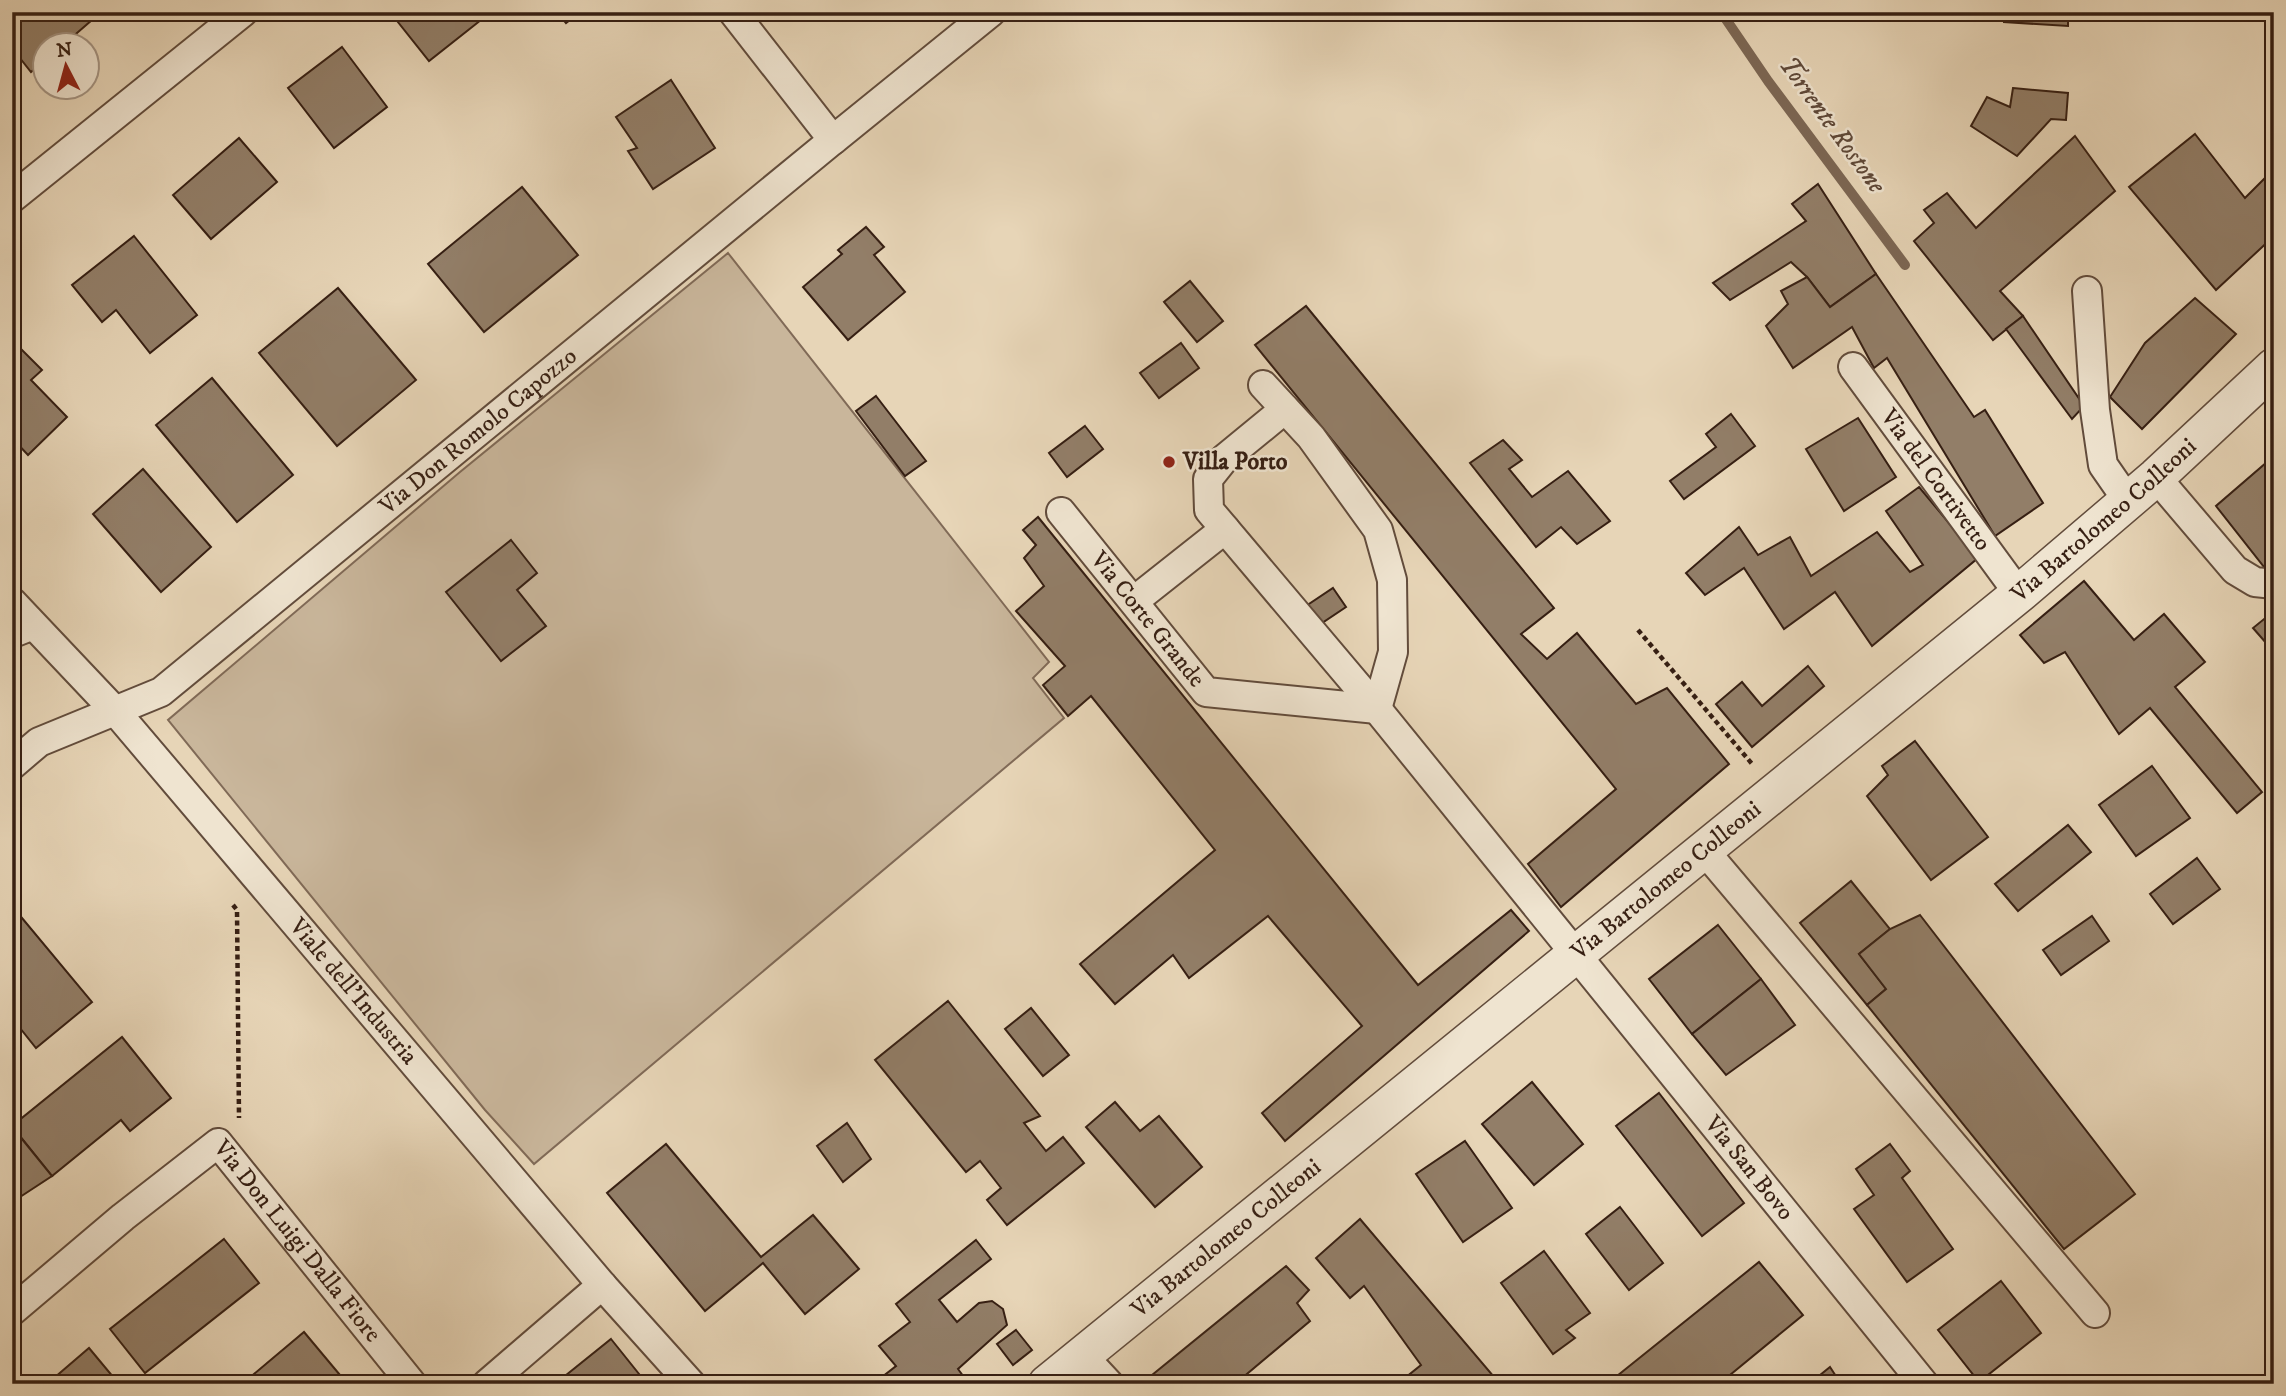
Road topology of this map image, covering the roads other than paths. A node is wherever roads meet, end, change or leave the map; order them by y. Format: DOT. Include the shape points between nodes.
graph roads {
  1 [pos="243,12"];
  2 [pos="733,12"];
  3 [pos="990,12"];
  4 [pos="833,140"];
  5 [pos="12,198"];
  6 [pos="2087,291"];
  7 [pos="1853,367"];
  8 [pos="2274,367"];
  9 [pos="1263,385"];
  10 [pos="1285,409"];
  11 [pos="2156,477"];
  12 [pos="2128,501"];
  13 [pos="1061,512"];
  14 [pos="1225,529"];
  15 [pos="2274,584"];
  16 [pos="2019,594"];
  17 [pos="1133,601"];
  18 [pos="12,602"];
  19 [pos="24,636"];
  20 [pos="1377,709"];
  21 [pos="117,713"];
  22 [pos="12,765"];
  23 [pos="1703,849"];
  24 [pos="1575,953"];
  25 [pos="602,1285"];
  26 [pos="12,1311"];
  27 [pos="2095,1313"];
  28 [pos="1082,1355"];
  29 [pos="412,1384"];
  30 [pos="487,1384"];
  31 [pos="691,1384"];
  32 [pos="1047,1384"];
  33 [pos="1109,1384"];
  34 [pos="1924,1384"];
  1 -- 5 [label="street"];
  2 -- 4 [label="street"];
  3 -- 4 [label="street, Via Don Romolo Capozzo"];
  4 -- 21 [label="street, Via Don Romolo Capozzo" via="162,692"];
  6 -- 12 [label="street" via="2103,465"];
  7 -- 16 [label="street, Via del Cortivetto"];
  8 -- 11 [label="street, Via Bartolomeo Colleoni"];
  9 -- 10 [label="street"];
  10 -- 14 [label="street" via="1224,458 1208,479 1209,510"];
  10 -- 20 [label="street" via="1311,436 1378,530 1392,580 1393,652"];
  11 -- 12 [label="street, Via Bartolomeo Colleoni"];
  11 -- 15 [label="street" via="2235,570 2255,582"];
  12 -- 16 [label="street, Via Bartolomeo Colleoni"];
  13 -- 17 [label="street, Via Corte Grande"];
  14 -- 17 [label="street"];
  14 -- 20 [label="street"];
  16 -- 23 [label="street, Via Bartolomeo Colleoni"];
  17 -- 20 [label="street, Via Corte Grande" via="1206,692"];
  18 -- 19 [label="street, Viale dell'Industria"];
  19 -- 21 [label="street, Viale dell'Industria"];
  20 -- 24 [label="street"];
  21 -- 22 [label="street, Via Don Romolo Capozzo" via="39,743"];
  21 -- 25 [label="street, Viale dell'Industria"];
  23 -- 24 [label="street, Via Bartolomeo Colleoni"];
  23 -- 27 [label="street"];
  24 -- 28 [label="street, Via Bartolomeo Colleoni"];
  24 -- 34 [label="street, Via San Bovo"];
  25 -- 30 [label="street"];
  25 -- 31 [label="street, Viale dell'Industria"];
  26 -- 29 [label="street, Via Don Luigi Dalla Fiore" via="218,1143"];
  28 -- 32 [label="street, Via Bartolomeo Colleoni"];
  28 -- 33 [label="street"];
}
